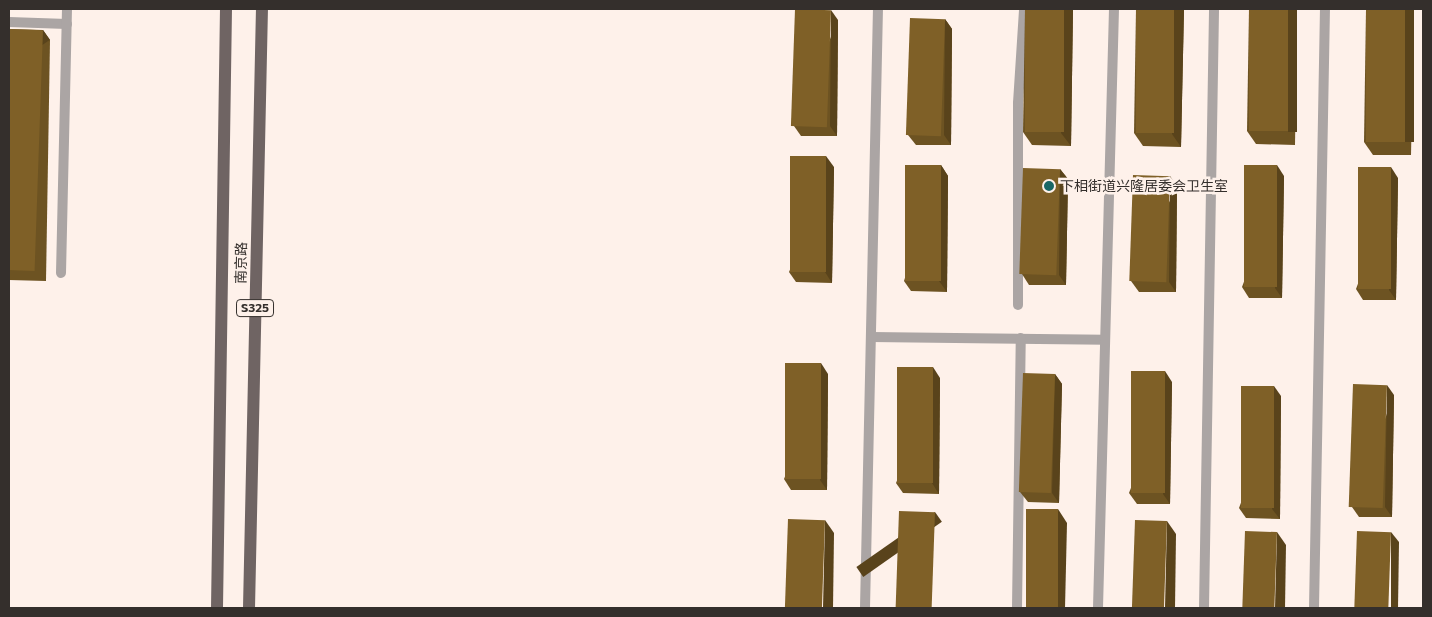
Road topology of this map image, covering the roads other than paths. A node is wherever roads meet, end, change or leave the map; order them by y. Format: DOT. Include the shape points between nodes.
graph roads {
  1 [pos="67,9"];
  2 [pos="226,9"];
  3 [pos="262,9"];
  4 [pos="878,9"];
  5 [pos="1024,9"];
  6 [pos="1114,9"];
  7 [pos="1214,9"];
  8 [pos="1325,9"];
  9 [pos="9,22"];
  10 [pos="66,24"];
  11 [pos="62,273"];
  12 [pos="1018,305"];
  13 [pos="871,337"];
  14 [pos="1021,338"];
  15 [pos="1105,340"];
  16 [pos="217,608"];
  17 [pos="249,608"];
  18 [pos="865,608"];
  19 [pos="1017,608"];
  20 [pos="1098,608"];
  21 [pos="1204,608"];
  22 [pos="1314,608"];
  1 -- 10 [label="lane"];
  2 -- 16 [label="main road, 南京路 / S325"];
  3 -- 17 [label="main road, 南京路 / S325"];
  4 -- 13 [label="lane"];
  5 -- 12 [label="lane" via="1018,103"];
  6 -- 15 [label="lane"];
  7 -- 21 [label="lane"];
  8 -- 22 [label="lane"];
  9 -- 10 [label="lane"];
  10 -- 11 [label="lane"];
  13 -- 14 [label="lane"];
  13 -- 18 [label="lane"];
  14 -- 15 [label="lane"];
  14 -- 19 [label="lane"];
  15 -- 20 [label="lane"];
}
